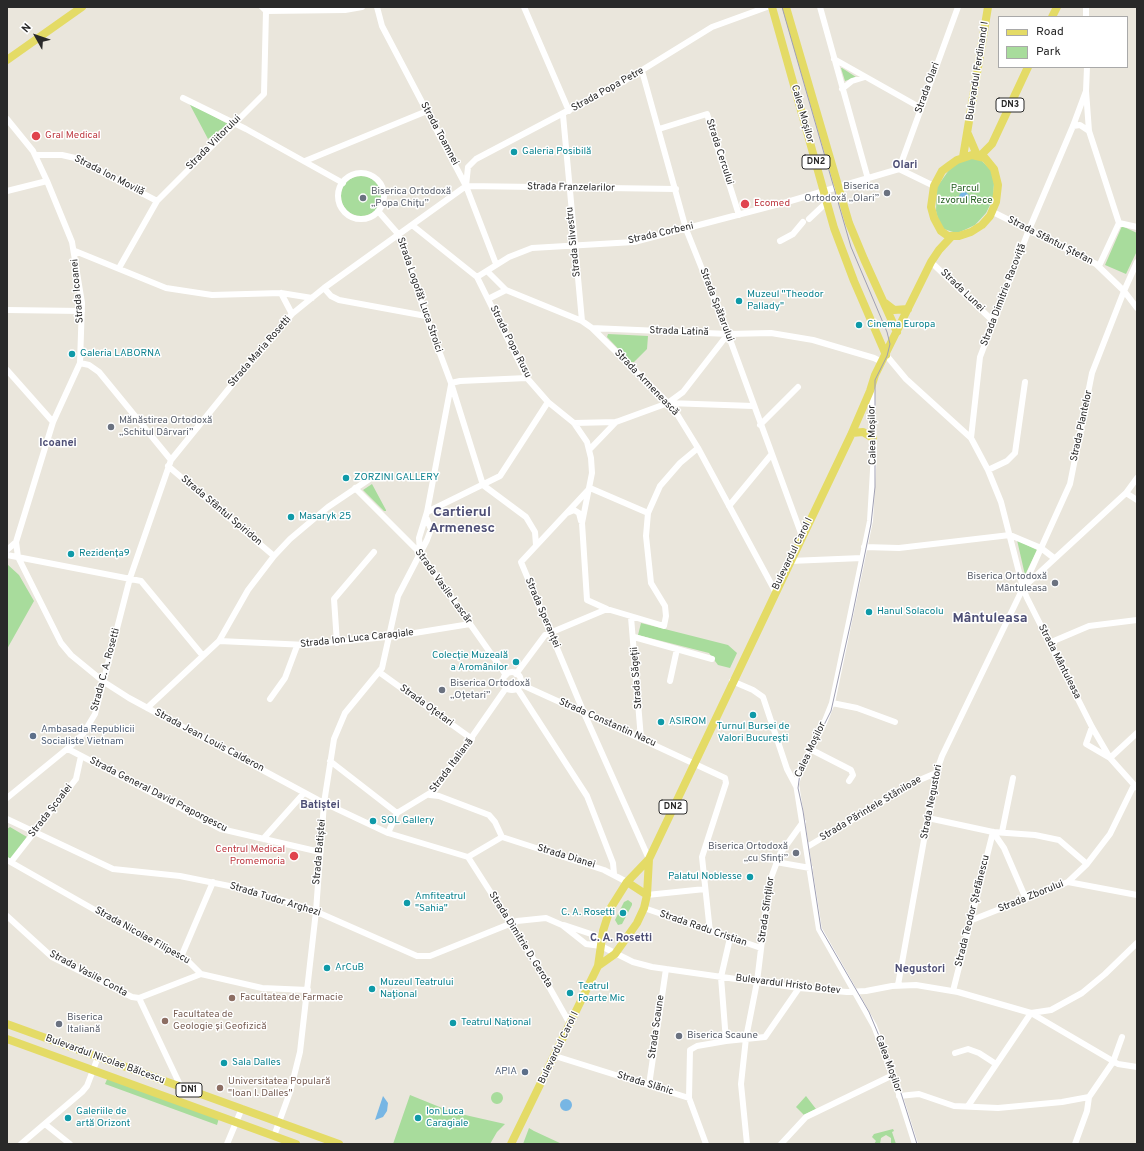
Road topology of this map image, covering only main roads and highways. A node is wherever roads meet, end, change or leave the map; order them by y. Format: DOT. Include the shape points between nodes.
graph roads {
  1 [pos="82,7"];
  2 [pos="772,7"];
  3 [pos="786,7"];
  4 [pos="988,7"];
  5 [pos="1057,7"];
  6 [pos="1052,16"];
  7 [pos="8,59"];
  8 [pos="1028,68"];
  9 [pos="968,134"];
  10 [pos="992,144"];
  11 [pos="978,155"];
  12 [pos="963,157"];
  13 [pos="990,163"];
  14 [pos="948,235"];
  15 [pos="884,302"];
  16 [pos="908,309"];
  17 [pos="897,332"];
  18 [pos="884,358"];
  19 [pos="852,433"];
  20 [pos="873,438"];
  21 [pos="649,859"];
  22 [pos="627,882"];
  23 [pos="647,895"];
  24 [pos="598,966"];
  25 [pos="7,1024"];
  26 [pos="7,1039"];
  27 [pos="520,1130"];
  28 [pos="296,1144"];
  29 [pos="339,1144"];
  30 [pos="511,1144"];
  31 [pos="517,1144"];
  1 -- 7 [label="main road"];
  2 -- 18 [label="main road, Calea Moșilor / DN2" via="842,250"];
  3 -- 15 [label="main road, Calea Moșilor / DN2" via="855,237"];
  4 -- 9 [label="main road, Bulevardul Ferdinand I"];
  5 -- 6 [label="main road"];
  8 -- 10 [label="main road, DN3"];
  9 -- 11 [label="main road, Bulevardul Ferdinand I"];
  9 -- 12 [label="main road, Bulevardul Ferdinand I"];
  10 -- 11 [label="main road, DN3"];
  10 -- 13 [label="main road, DN3"];
  11 -- 12 [label="main road"];
  11 -- 13 [label="main road"];
  12 -- 14 [label="main road" via="942,171 934,186 931,207 934,218"];
  13 -- 14 [label="main road, DN3" via="998,185 998,196 992,212 982,226 971,232"];
  14 -- 16 [label="main road, Bulevardul Carol I" via="931,262"];
  15 -- 16 [label="main road" via="894,310"];
  15 -- 17 [label="main road, Calea Moșilor / DN2"];
  16 -- 17 [label="main road, Bulevardul Carol I"];
  17 -- 18 [label="main road, Bulevardul Carol I / DN2"];
  18 -- 19 [label="main road, Bulevardul Carol I / DN2"];
  19 -- 20 [label="main road" via="863,432"];
  19 -- 21 [label="main road, Bulevardul Carol I / DN2"];
  21 -- 22 [label="main road, DN2"];
  21 -- 23 [label="main road, DN2"];
  22 -- 23 [label="main road"];
  22 -- 24 [label="main road, DN2" via="610,909 603,931"];
  23 -- 24 [label="main road, DN2" via="633,931 615,954"];
  24 -- 27 [label="main road, Bulevardul Carol I / DN2"];
  25 -- 29 [label="main road, Bulevardul Nicolae Bălcescu / DN1"];
  26 -- 28 [label="main road, Bulevardul Nicolae Bălcescu / DN1"];
  27 -- 30 [label="main road, Bulevardul Carol I / DN2"];
  27 -- 31 [label="main road, Bulevardul Carol I / DN2"];
}
